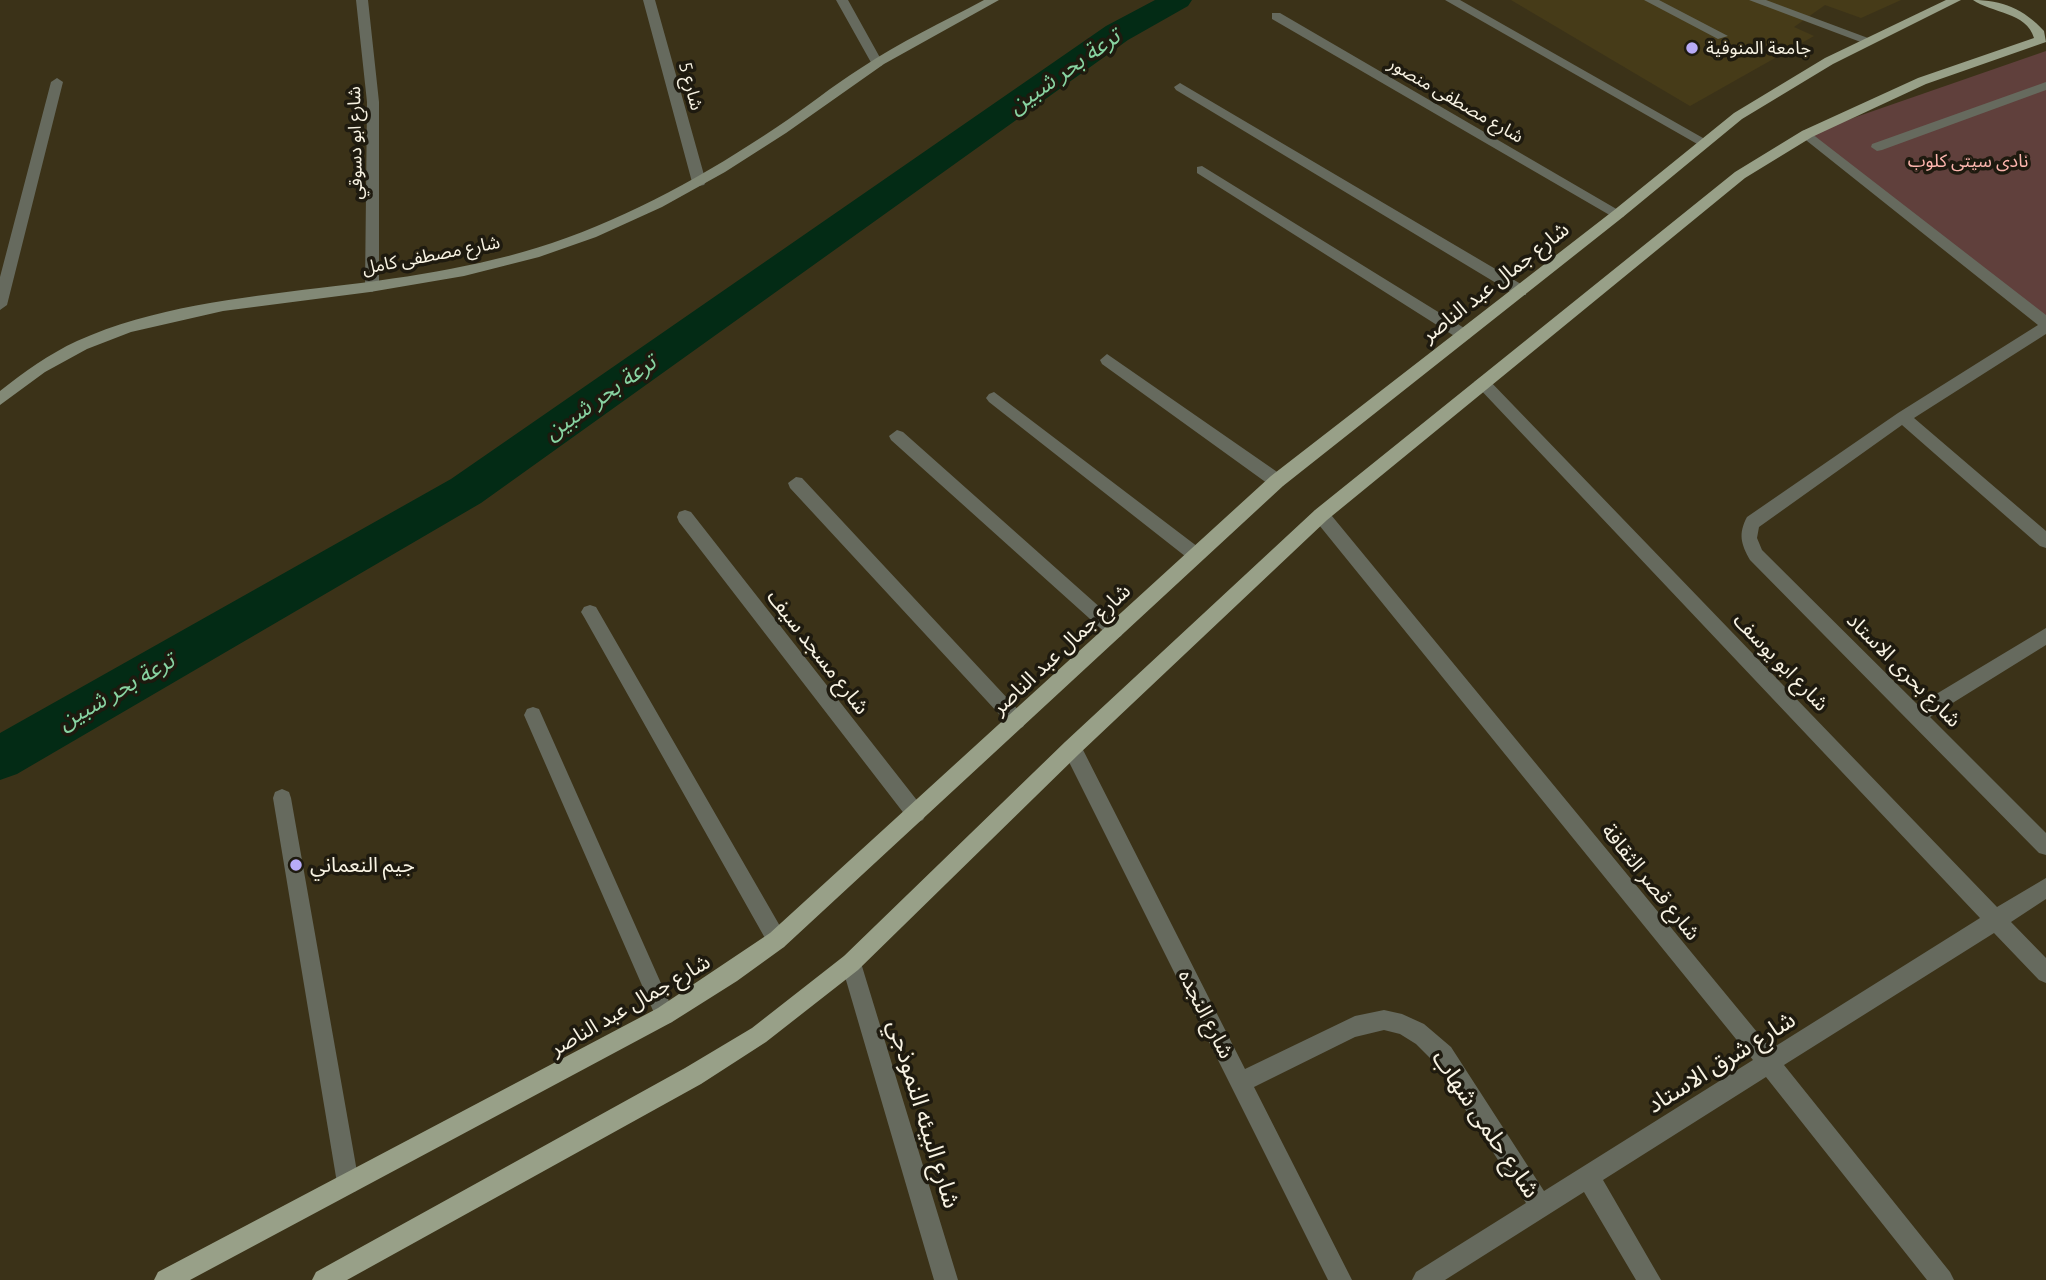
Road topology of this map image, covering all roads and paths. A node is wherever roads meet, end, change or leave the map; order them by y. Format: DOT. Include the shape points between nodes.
graph roads {
  1 [pos="362,0"];
  2 [pos="649,0"];
  3 [pos="842,0"];
  4 [pos="993,0"];
  5 [pos="1451,0"];
  6 [pos="1755,0"];
  7 [pos="1955,0"];
  8 [pos="1979,0"];
  9 [pos="1656,1"];
  10 [pos="1276,16"];
  11 [pos="1723,36"];
  12 [pos="2043,39"];
  13 [pos="1870,41"];
  14 [pos="877,63"];
  15 [pos="57,82"];
  16 [pos="2046,86"];
  17 [pos="1180,87"];
  18 [pos="1807,134"];
  19 [pos="1704,142"];
  20 [pos="1877,147"];
  21 [pos="1202,170"];
  22 [pos="699,182"];
  23 [pos="1618,214"];
  24 [pos="372,287"];
  25 [pos="1521,291"];
  26 [pos="0,305"];
  27 [pos="2046,325"];
  28 [pos="1464,335"];
  29 [pos="1107,360"];
  30 [pos="1482,382"];
  31 [pos="994,398"];
  32 [pos="0,399"];
  33 [pos="1903,417"];
  34 [pos="897,436"];
  35 [pos="1276,481"];
  36 [pos="796,483"];
  37 [pos="1321,515"];
  38 [pos="685,517"];
  39 [pos="2046,541"];
  40 [pos="1196,555"];
  41 [pos="590,612"];
  42 [pos="1115,631"];
  43 [pos="2046,636"];
  44 [pos="533,715"];
  45 [pos="1918,715"];
  46 [pos="1017,721"];
  47 [pos="1072,748"];
  48 [pos="282,798"];
  49 [pos="916,814"];
  50 [pos="2046,846"];
  51 [pos="2046,888"];
  52 [pos="1996,920"];
  53 [pos="777,940"];
  54 [pos="851,964"];
  55 [pos="2046,973"];
  56 [pos="665,1015"];
  57 [pos="1769,1063"];
  58 [pos="1241,1082"];
  59 [pos="1588,1177"];
  60 [pos="348,1183"];
  61 [pos="1541,1206"];
  62 [pos="166,1280"];
  63 [pos="324,1280"];
  64 [pos="946,1280"];
  65 [pos="1340,1280"];
  66 [pos="1424,1280"];
  67 [pos="1649,1280"];
  68 [pos="1942,1280"];
  1 -- 24 [label="street, شارع ابو دسوقي" via="373,102"];
  2 -- 22 [label="street, شارع 5"];
  3 -- 14 [label="street"];
  4 -- 14 [label="main road, شارع مصطفى كامل"];
  5 -- 19 [label="street"];
  6 -- 13 [label="street"];
  7 -- 13 [label="main road, شارع جمال عبد الناصر"];
  8 -- 12 [label="main road" via="2021,16"];
  9 -- 11 [label="street"];
  10 -- 23 [label="street, شارع مصطفى منصور"];
  12 -- 18 [label="main road" via="1922,81"];
  13 -- 19 [label="main road, شارع جمال عبد الناصر" via="1738,116"];
  14 -- 22 [label="main road, شارع مصطفى كامل"];
  15 -- 26 [label="street"];
  16 -- 20 [label="street"];
  17 -- 25 [label="street"];
  18 -- 27 [label="street"];
  18 -- 30 [label="main road" via="1740,175"];
  19 -- 23 [label="main road, شارع جمال عبد الناصر"];
  21 -- 28 [label="street"];
  22 -- 24 [label="main road, شارع مصطفى كامل" via="558,246 473,270"];
  23 -- 25 [label="main road, شارع جمال عبد الناصر"];
  24 -- 32 [label="main road, شارع مصطفى كامل" via="159,317 106,335 54,361"];
  25 -- 28 [label="main road, شارع جمال عبد الناصر"];
  27 -- 33 [label="street"];
  28 -- 35 [label="main road, شارع جمال عبد الناصر"];
  29 -- 35 [label="street"];
  30 -- 37 [label="main road"];
  30 -- 52 [label="street, شارع ابو يوسف"];
  31 -- 40 [label="street"];
  33 -- 39 [label="street"];
  33 -- 45 [label="street, شارع بحرى الاستاد" via="1753,522 1747,531 1756,555"];
  34 -- 42 [label="street"];
  35 -- 40 [label="main road, شارع جمال عبد الناصر"];
  36 -- 46 [label="street"];
  37 -- 47 [label="main road"];
  37 -- 57 [label="street, شارع قصر الثقافة"];
  38 -- 49 [label="street, شارع مسجد سيف"];
  40 -- 42 [label="main road, شارع جمال عبد الناصر"];
  41 -- 53 [label="street"];
  42 -- 46 [label="main road, شارع جمال عبد الناصر"];
  43 -- 45 [label="street"];
  44 -- 56 [label="street"];
  45 -- 50 [label="street, شارع بحرى الاستاد"];
  46 -- 49 [label="main road, شارع جمال عبد الناصر"];
  47 -- 54 [label="main road"];
  47 -- 58 [label="street, شارع النجده"];
  48 -- 60 [label="street"];
  49 -- 53 [label="main road, شارع جمال عبد الناصر"];
  51 -- 52 [label="street, شارع شرق الاستاد"];
  52 -- 55 [label="street, شارع ابو يوسف"];
  52 -- 57 [label="street, شارع شرق الاستاد"];
  53 -- 56 [label="main road, شارع جمال عبد الناصر"];
  54 -- 63 [label="main road" via="759,1035 693,1076"];
  54 -- 64 [label="street, شارع البيئه النموذجي"];
  56 -- 60 [label="main road, شارع جمال عبد الناصر"];
  57 -- 59 [label="street, شارع شرق الاستاد"];
  57 -- 68 [label="street, شارع قصر الثقافة"];
  58 -- 61 [label="street, شارع حلمى شهاب" via="1360,1024 1381,1020 1404,1024 1425,1035 1443,1055"];
  58 -- 65 [label="street, شارع النجده"];
  59 -- 61 [label="street, شارع شرق الاستاد"];
  59 -- 67 [label="street"];
  60 -- 62 [label="main road, شارع جمال عبد الناصر"];
  61 -- 66 [label="street, شارع شرق الاستاد"];
}
